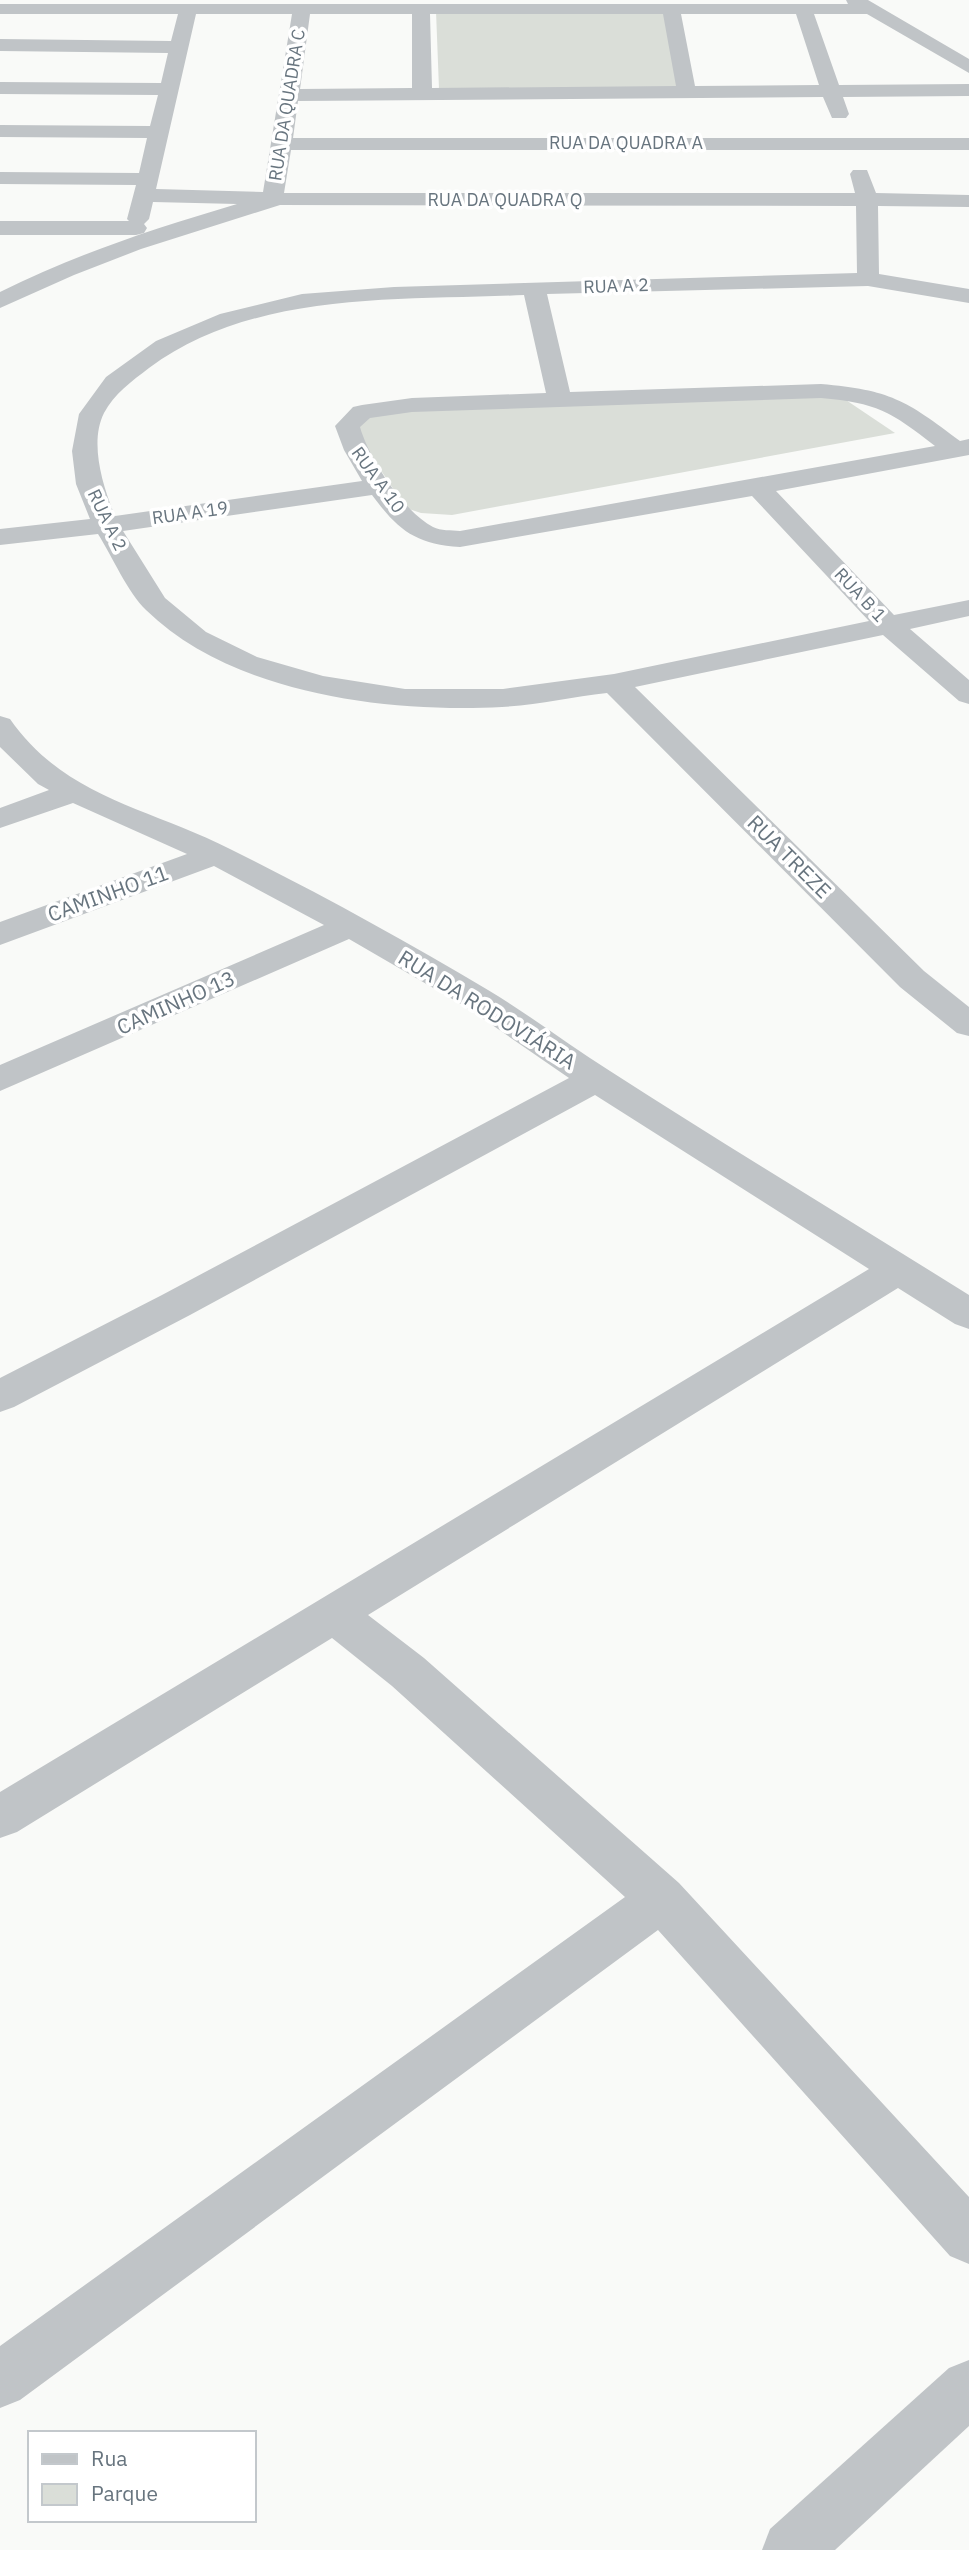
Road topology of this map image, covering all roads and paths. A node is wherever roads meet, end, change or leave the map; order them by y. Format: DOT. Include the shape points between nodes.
graph roads {
  1 [pos="863,5"];
  2 [pos="671,8"];
  3 [pos="0,9"];
  4 [pos="421,9"];
  5 [pos="803,9"];
  6 [pos="188,10"];
  7 [pos="302,10"];
  8 [pos="0,46"];
  9 [pos="180,47"];
  10 [pos="969,67"];
  11 [pos="0,88"];
  12 [pos="170,89"];
  13 [pos="969,90"];
  14 [pos="831,92"];
  15 [pos="422,93"];
  16 [pos="687,94"];
  17 [pos="287,95"];
  18 [pos="0,131"];
  19 [pos="158,132"];
  20 [pos="849,143"];
  21 [pos="283,144"];
  22 [pos="969,144"];
  23 [pos="0,178"];
  24 [pos="146,187"];
  25 [pos="867,198"];
  26 [pos="272,201"];
  27 [pos="969,201"];
  28 [pos="10,228"];
  29 [pos="136,228"];
  30 [pos="159,233"];
  31 [pos="57,272"];
  32 [pos="868,279"];
  33 [pos="534,288"];
  34 [pos="969,296"];
  35 [pos="0,301"];
  36 [pos="560,402"];
  37 [pos="962,448"];
  38 [pos="380,486"];
  39 [pos="758,488"];
  40 [pos="106,525"];
  41 [pos="0,537"];
  42 [pos="969,608"];
  43 [pos="887,624"];
  44 [pos="614,683"];
  45 [pos="969,695"];
  46 [pos="0,725"];
  47 [pos="73,792"];
  48 [pos="0,819"];
  49 [pos="216,854"];
  50 [pos="351,926"];
  51 [pos="0,934"];
  52 [pos="969,1025"];
  53 [pos="596,1079"];
  54 [pos="0,1080"];
  55 [pos="898,1269"];
  56 [pos="969,1314"];
  57 [pos="0,1396"];
  58 [pos="333,1613"];
  59 [pos="0,1817"];
  60 [pos="662,1899"];
  61 [pos="969,2237"];
  62 [pos="0,2380"];
  63 [pos="969,2388"];
  64 [pos="791,2550"];
  1 -- 5 [label="street"];
  1 -- 10 [label="street"];
  2 -- 4 [label="street"];
  2 -- 5 [label="street"];
  2 -- 16 [label="street"];
  3 -- 6 [label="street"];
  4 -- 7 [label="street"];
  4 -- 15 [label="street"];
  5 -- 14 [label="street"];
  6 -- 7 [label="street"];
  6 -- 9 [label="street"];
  7 -- 17 [label="street, RUA DA QUADRA C"];
  8 -- 9 [label="street"];
  9 -- 12 [label="street"];
  11 -- 12 [label="street"];
  12 -- 19 [label="street"];
  13 -- 14 [label="street"];
  14 -- 16 [label="street"];
  14 -- 20 [label="street"];
  15 -- 16 [label="street"];
  15 -- 17 [label="street"];
  17 -- 21 [label="street, RUA DA QUADRA C"];
  18 -- 19 [label="street"];
  19 -- 24 [label="street"];
  20 -- 21 [label="street, RUA DA QUADRA A"];
  20 -- 22 [label="street, RUA DA QUADRA A"];
  20 -- 25 [label="street"];
  21 -- 26 [label="street, RUA DA QUADRA C"];
  23 -- 24 [label="street, RUA DA QUADRA Q"];
  24 -- 26 [label="street, RUA DA QUADRA Q"];
  24 -- 29 [label="street"];
  25 -- 26 [label="street, RUA DA QUADRA Q"];
  25 -- 27 [label="street, RUA DA QUADRA Q"];
  25 -- 32 [label="street"];
  26 -- 30 [label="street"];
  28 -- 29 [label="street"];
  28 -- 31 [label="street"];
  29 -- 30 [label="street"];
  30 -- 31 [label="street"];
  31 -- 35 [label="street"];
  32 -- 33 [label="street, RUA A 2"];
  32 -- 34 [label="street, RUA A 2"];
  33 -- 36 [label="street"];
  33 -- 40 [label="street, RUA A 2" via="302,301 228,319 164,346 115,382 90,414 85,451 89,484"];
  36 -- 37 [label="street, RUA A 10" via="821,391 854,394 881,400"];
  36 -- 38 [label="street, RUA A 10" via="412,405 362,412 347,426 348,438"];
  37 -- 39 [label="street, RUA A 10"];
  38 -- 39 [label="street, RUA A 10" via="418,529 438,538 460,539"];
  38 -- 40 [label="street, RUA A 19"];
  39 -- 43 [label="street, RUA B 1"];
  40 -- 41 [label="street, RUA A 19"];
  40 -- 44 [label="street, RUA A 2" via="154,603 196,638 247,663 320,684 405,698 503,698"];
  42 -- 43 [label="street, RUA A 2"];
  43 -- 44 [label="street, RUA A 2"];
  43 -- 45 [label="street, RUA B 1"];
  44 -- 52 [label="street, RUA TREZE" via="912,979"];
  46 -- 47 [label="street, RUA DA RODOVIÁRIA" via="49,778"];
  47 -- 48 [label="street"];
  47 -- 49 [label="street, RUA DA RODOVIÁRIA"];
  49 -- 50 [label="street, RUA DA RODOVIÁRIA"];
  49 -- 51 [label="street, CAMINHO 11"];
  50 -- 53 [label="street, RUA DA RODOVIÁRIA" via="478,999"];
  50 -- 54 [label="street, CAMINHO 13"];
  53 -- 55 [label="street, RUA DA RODOVIÁRIA"];
  53 -- 57 [label="street"];
  55 -- 56 [label="street, RUA DA RODOVIÁRIA"];
  55 -- 58 [label="street"];
  58 -- 59 [label="street"];
  58 -- 60 [label="street" via="408,1672"];
  60 -- 61 [label="street"];
  60 -- 62 [label="street"];
  63 -- 64 [label="street"];
}
